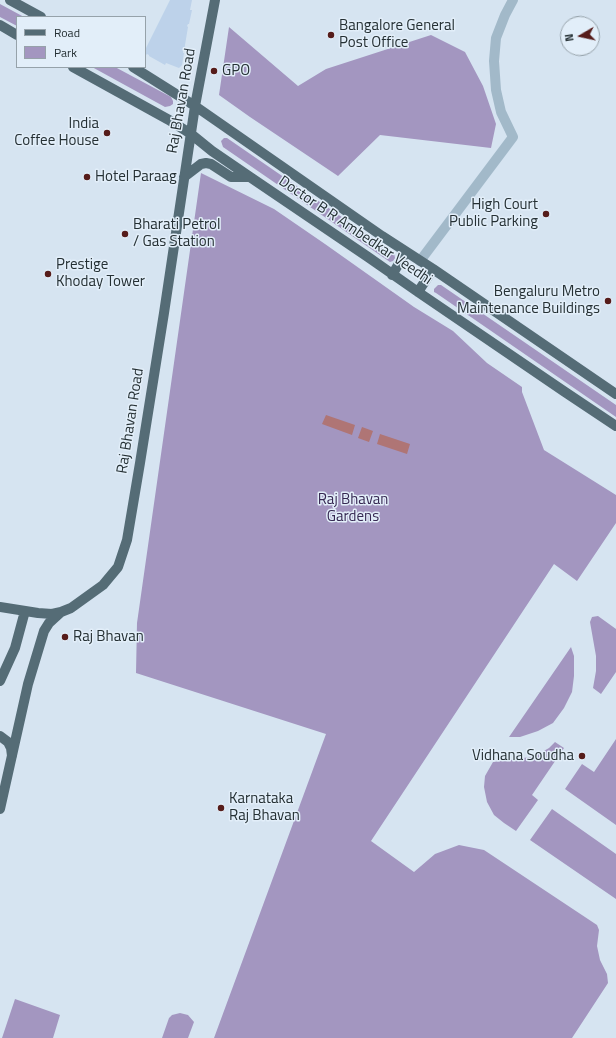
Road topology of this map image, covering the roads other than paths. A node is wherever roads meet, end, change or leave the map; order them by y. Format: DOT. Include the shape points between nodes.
graph roads {
  1 [pos="10,0"];
  2 [pos="215,0"];
  3 [pos="513,0"];
  4 [pos="39,16"];
  5 [pos="0,25"];
  6 [pos="16,34"];
  7 [pos="76,68"];
  8 [pos="135,68"];
  9 [pos="195,106"];
  10 [pos="191,134"];
  11 [pos="184,177"];
  12 [pos="250,177"];
  13 [pos="406,252"];
  14 [pos="420,261"];
  15 [pos="433,269"];
  16 [pos="392,275"];
  17 [pos="418,292"];
  18 [pos="616,394"];
  19 [pos="616,426"];
  20 [pos="0,607"];
  21 [pos="25,611"];
  22 [pos="61,612"];
  23 [pos="0,681"];
  24 [pos="0,736"];
  25 [pos="12,757"];
  26 [pos="0,809"];
  1 -- 4 [label="main road"];
  2 -- 9 [label="main road, Raj Bhavan Road"];
  3 -- 14 [label="street" via="496,38 494,61 501,112 513,137"];
  5 -- 6 [label="main road"];
  7 -- 10 [label="main road, Doctor B R Ambedkar Veedhi"];
  8 -- 9 [label="main road, Doctor B R Ambedkar Veedhi"];
  9 -- 10 [label="main road, Raj Bhavan Road"];
  9 -- 13 [label="main road, Doctor B R Ambedkar Veedhi"];
  10 -- 11 [label="main road, Raj Bhavan Road"];
  10 -- 12 [label="main road, Doctor B R Ambedkar Veedhi"];
  11 -- 12 [label="main road" via="206,163 231,177"];
  11 -- 22 [label="main road, Raj Bhavan Road" via="162,329 126,540 118,567 103,585 71,608"];
  12 -- 16 [label="main road, Doctor B R Ambedkar Veedhi"];
  13 -- 14 [label="main road, Doctor B R Ambedkar Veedhi"];
  13 -- 16 [label="main road"];
  14 -- 15 [label="main road, Doctor B R Ambedkar Veedhi"];
  15 -- 17 [label="main road"];
  15 -- 18 [label="main road, Doctor B R Ambedkar Veedhi"];
  16 -- 17 [label="main road, Doctor B R Ambedkar Veedhi"];
  17 -- 19 [label="main road, Doctor B R Ambedkar Veedhi"];
  20 -- 21 [label="main road"];
  21 -- 22 [label="main road" via="52,614"];
  21 -- 23 [label="main road" via="15,648"];
  22 -- 25 [label="main road, Raj Bhavan Road" via="49,623 44,632 28,684"];
  24 -- 25 [label="main road" via="8,742"];
  25 -- 26 [label="main road, Raj Bhavan Road"];
}
